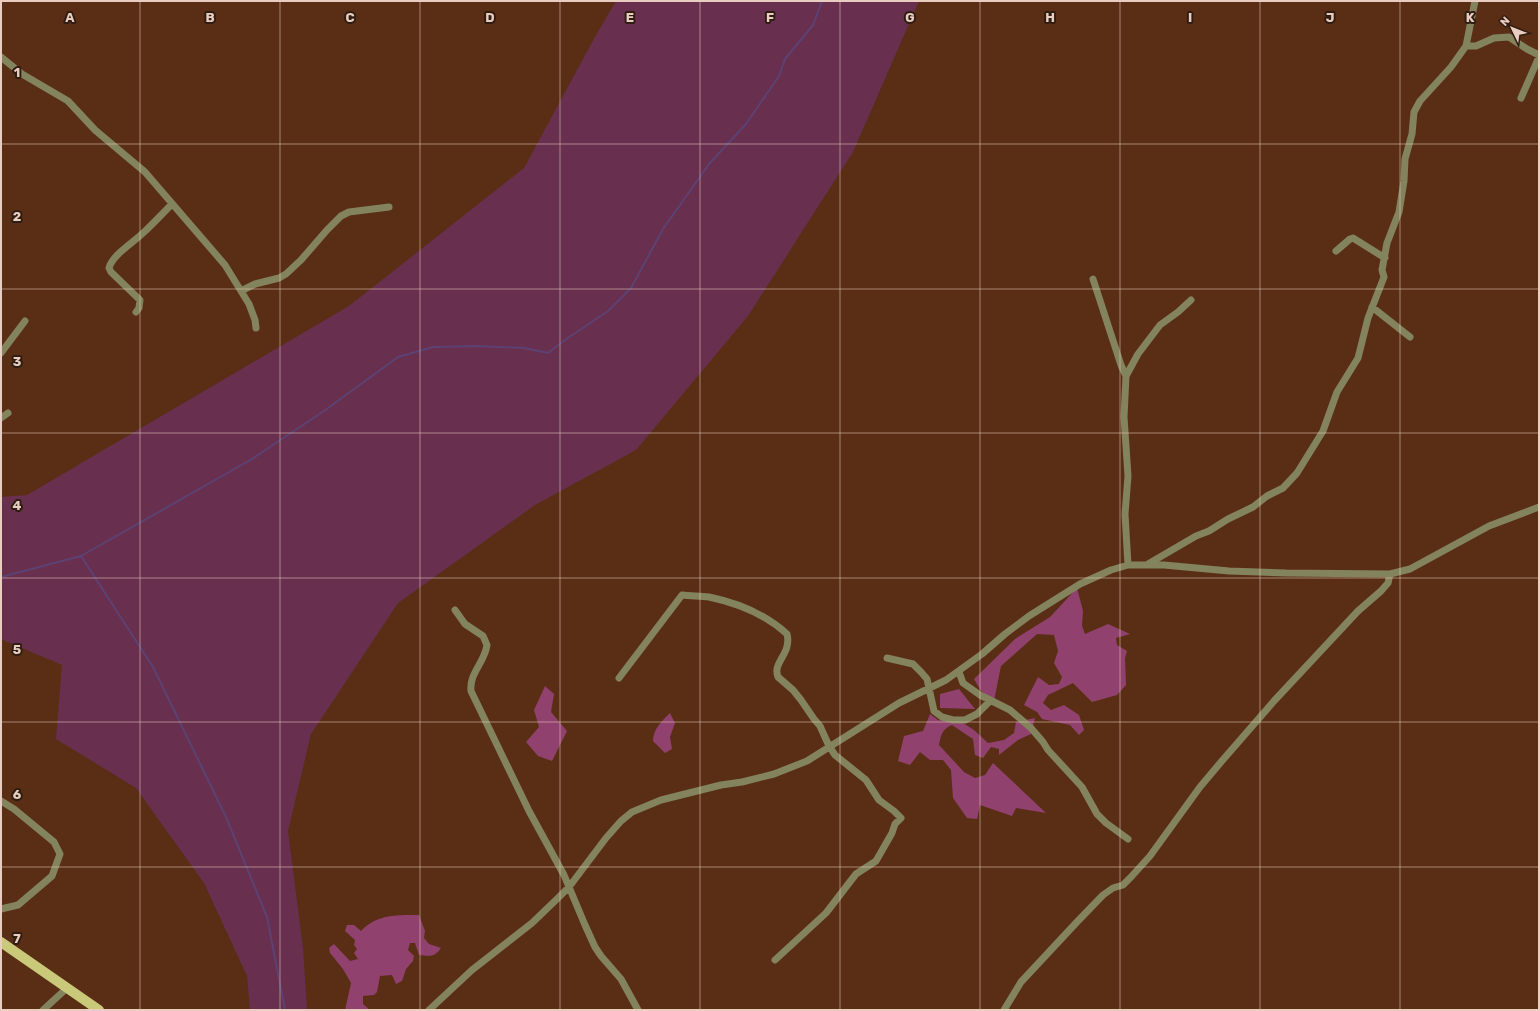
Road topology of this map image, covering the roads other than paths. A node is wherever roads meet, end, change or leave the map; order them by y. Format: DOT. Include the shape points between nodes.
graph roads {
  1 [pos="1475,1"];
  2 [pos="1466,46"];
  3 [pos="1539,56"];
  4 [pos="1,57"];
  5 [pos="1521,98"];
  6 [pos="172,204"];
  7 [pos="390,207"];
  8 [pos="1336,251"];
  9 [pos="1386,258"];
  10 [pos="1093,279"];
  11 [pos="241,291"];
  12 [pos="1191,300"];
  13 [pos="1372,307"];
  14 [pos="136,312"];
  15 [pos="25,321"];
  16 [pos="256,328"];
  17 [pos="1410,337"];
  18 [pos="1,353"];
  19 [pos="1126,376"];
  20 [pos="8,413"];
  21 [pos="1,418"];
  22 [pos="1539,507"];
  23 [pos="1128,565"];
  24 [pos="1146,565"];
  25 [pos="1390,574"];
  26 [pos="455,610"];
  27 [pos="887,658"];
  28 [pos="959,672"];
  29 [pos="619,678"];
  30 [pos="930,690"];
  31 [pos="990,700"];
  32 [pos="829,746"];
  33 [pos="1,801"];
  34 [pos="1128,839"];
  35 [pos="569,886"];
  36 [pos="1,909"];
  37 [pos="1,942"];
  38 [pos="775,960"];
  39 [pos="67,988"];
  40 [pos="43,1010"];
  41 [pos="99,1010"];
  42 [pos="429,1010"];
  43 [pos="638,1010"];
  44 [pos="1004,1010"];
  1 -- 2 [label="street"];
  2 -- 3 [label="street" via="1476,46 1494,38 1509,37"];
  2 -- 9 [label="street" via="1420,101 1414,112 1399,212 1387,243"];
  3 -- 5 [label="street"];
  4 -- 6 [label="street" via="22,74 68,101 95,130 145,172"];
  6 -- 11 [label="street" via="225,265"];
  6 -- 14 [label="street" via="110,264 112,272 140,300"];
  7 -- 11 [label="street" via="349,212 341,216 286,274"];
  8 -- 9 [label="street" via="1352,238"];
  9 -- 13 [label="street" via="1382,270 1384,277"];
  10 -- 19 [label="street"];
  11 -- 16 [label="street" via="249,304"];
  12 -- 19 [label="street" via="1160,325 1138,354"];
  13 -- 17 [label="street"];
  13 -- 24 [label="street" via="1358,358 1337,392 1323,432 1291,481 1258,504"];
  15 -- 18 [label="street"];
  19 -- 23 [label="street" via="1124,417 1128,476 1125,514"];
  20 -- 21 [label="street"];
  22 -- 25 [label="street" via="1489,526 1410,569"];
  23 -- 24 [label="street"];
  23 -- 28 [label="street" via="1080,584 1023,621"];
  24 -- 25 [label="street" via="1272,573"];
  25 -- 44 [label="street" via="1388,583 1381,591 1358,611 1221,762 1150,856 1123,885 1103,895 1076,923 1021,982"];
  26 -- 35 [label="street" via="465,624 486,640 486,650 472,678 471,691"];
  27 -- 30 [label="street" via="913,664 927,679"];
  28 -- 30 [label="street"];
  28 -- 31 [label="street" via="963,683"];
  29 -- 32 [label="street" via="682,596 710,598 745,607 787,634 787,645 776,672 778,677 794,690 820,726"];
  30 -- 31 [label="street" via="934,711 953,720 965,720 977,714"];
  30 -- 32 [label="street" via="899,703"];
  31 -- 34 [label="street" via="1010,710 1031,728 1082,787 1097,814"];
  32 -- 35 [label="street" via="807,761 774,774 683,794 651,803 632,812 606,838"];
  32 -- 38 [label="street" via="866,780 883,804 901,818 895,824 876,861 856,874 826,914"];
  33 -- 36 [label="street" via="54,842 60,854 52,876 18,905"];
  35 -- 42 [label="street" via="532,923 472,970"];
  35 -- 43 [label="street" via="595,947 621,979"];
  37 -- 39 [label="main road"];
  39 -- 40 [label="street"];
  39 -- 41 [label="main road"];
}
